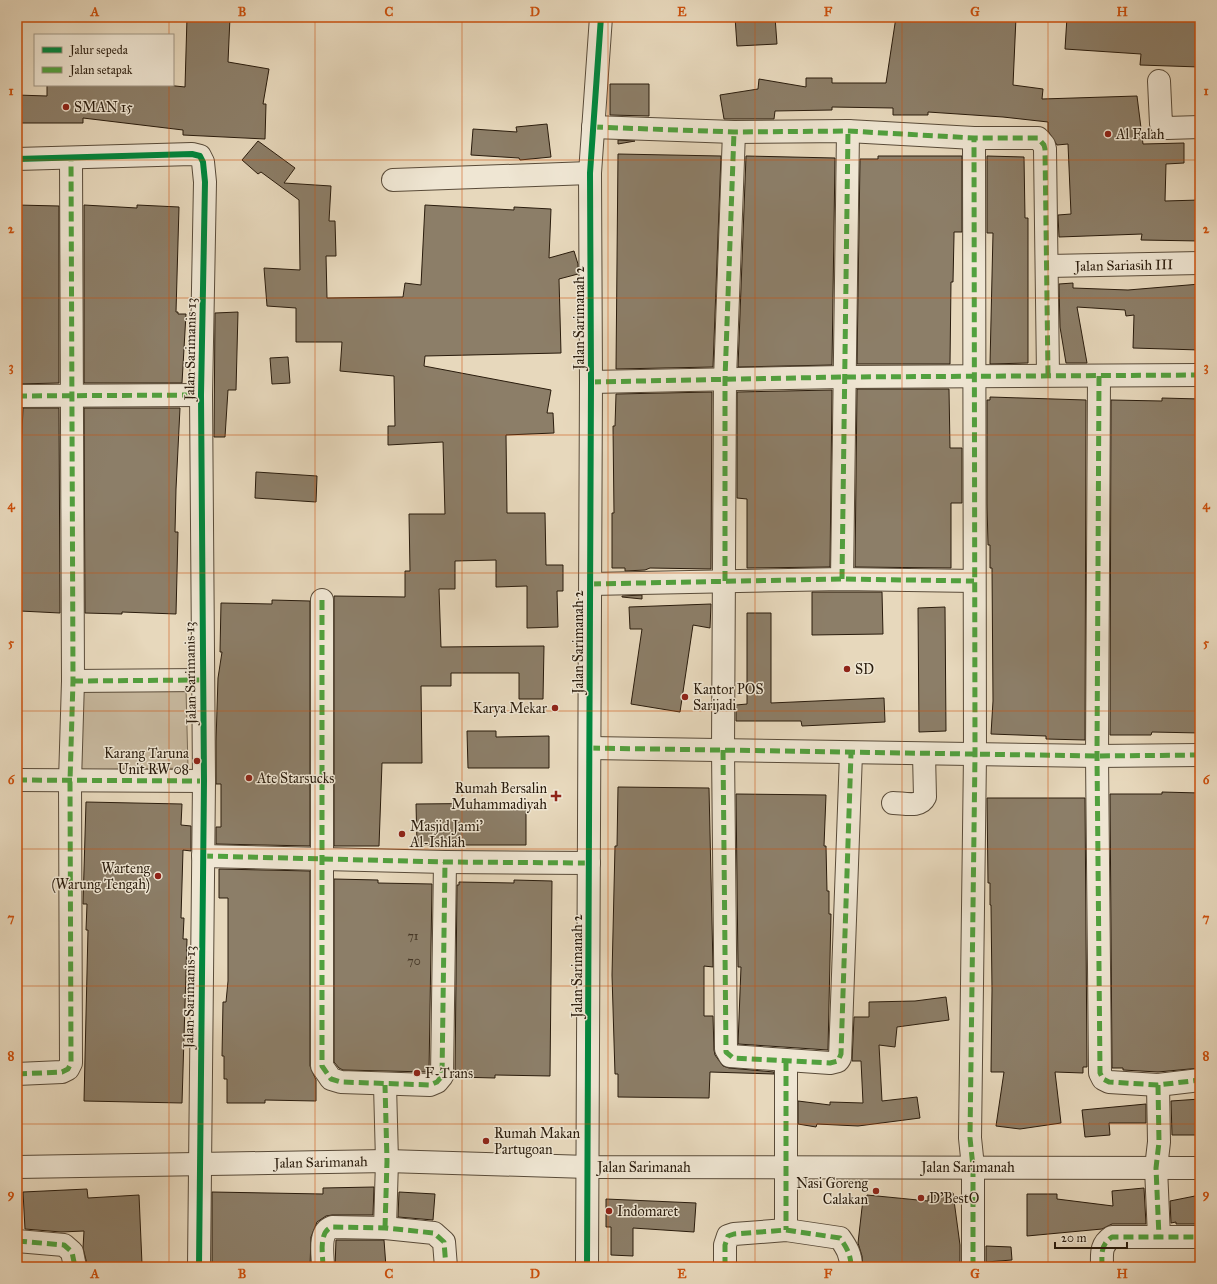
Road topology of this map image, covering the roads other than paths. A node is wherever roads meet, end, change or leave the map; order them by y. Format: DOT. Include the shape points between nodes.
graph roads {
  1 [pos="601,17"];
  2 [pos="1159,81"];
  3 [pos="593,127"];
  4 [pos="1200,127"];
  5 [pos="848,131"];
  6 [pos="734,132"];
  7 [pos="974,138"];
  8 [pos="71,158"];
  9 [pos="17,159"];
  10 [pos="590,174"];
  11 [pos="393,180"];
  12 [pos="1200,263"];
  13 [pos="1048,266"];
  14 [pos="1200,375"];
  15 [pos="974,376"];
  16 [pos="1048,376"];
  17 [pos="1099,376"];
  18 [pos="843,377"];
  19 [pos="725,379"];
  20 [pos="591,382"];
  21 [pos="73,395"];
  22 [pos="201,395"];
  23 [pos="17,396"];
  24 [pos="842,579"];
  25 [pos="725,581"];
  26 [pos="974,581"];
  27 [pos="591,584"];
  28 [pos="322,600"];
  29 [pos="202,680"];
  30 [pos="73,681"];
  31 [pos="590,748"];
  32 [pos="723,750"];
  33 [pos="850,753"];
  34 [pos="924,754"];
  35 [pos="975,754"];
  36 [pos="1200,755"];
  37 [pos="1097,756"];
  38 [pos="17,780"];
  39 [pos="70,781"];
  40 [pos="204,781"];
  41 [pos="893,802"];
  42 [pos="203,856"];
  43 [pos="321,858"];
  44 [pos="445,862"];
  45 [pos="589,863"];
  46 [pos="786,1061"];
  47 [pos="17,1074"];
  48 [pos="1200,1080"];
  49 [pos="385,1085"];
  50 [pos="1158,1085"];
  51 [pos="387,1161"];
  52 [pos="199,1164"];
  53 [pos="17,1167"];
  54 [pos="588,1167"];
  55 [pos="785,1167"];
  56 [pos="972,1167"];
  57 [pos="1156,1168"];
  58 [pos="1200,1168"];
  59 [pos="385,1228"];
  60 [pos="786,1230"];
  61 [pos="1159,1237"];
  62 [pos="1200,1237"];
  63 [pos="17,1241"];
  64 [pos="1102,1258"];
  65 [pos="75,1267"];
  66 [pos="199,1267"];
  67 [pos="323,1267"];
  68 [pos="446,1267"];
  69 [pos="587,1267"];
  70 [pos="725,1267"];
  71 [pos="851,1267"];
  72 [pos="973,1267"];
  1 -- 3 [label="street, Jalan Sarimanah 2"];
  2 -- 4 [label="street" via="1161,124 1167,128"];
  3 -- 6 [label="street"];
  3 -- 10 [label="street, Jalan Sarimanah 2"];
  5 -- 6 [label="street"];
  5 -- 7 [label="street"];
  5 -- 18 [label="street"];
  6 -- 19 [label="street"];
  7 -- 13 [label="street" via="1033,137 1038,138 1044,145"];
  7 -- 15 [label="street"];
  8 -- 9 [label="street"];
  8 -- 21 [label="street"];
  8 -- 22 [label="street, Jalan Sarimanis 13" via="192,154 202,159 205,182"];
  10 -- 11 [label="street"];
  10 -- 20 [label="street, Jalan Sarimanah 2"];
  12 -- 13 [label="street, Jalan Sariasih III"];
  13 -- 16 [label="street"];
  14 -- 17 [label="street"];
  15 -- 16 [label="street"];
  15 -- 18 [label="street"];
  15 -- 26 [label="street"];
  16 -- 17 [label="street"];
  17 -- 37 [label="street"];
  18 -- 19 [label="street"];
  18 -- 24 [label="street"];
  19 -- 20 [label="street"];
  19 -- 25 [label="street"];
  20 -- 27 [label="street, Jalan Sarimanah 2"];
  21 -- 22 [label="street"];
  21 -- 23 [label="street"];
  21 -- 30 [label="street"];
  22 -- 29 [label="street, Jalan Sarimanis 13"];
  24 -- 25 [label="street"];
  24 -- 26 [label="street"];
  25 -- 27 [label="street"];
  25 -- 32 [label="street"];
  26 -- 35 [label="street"];
  27 -- 31 [label="street, Jalan Sarimanah 2"];
  28 -- 43 [label="street"];
  29 -- 30 [label="street"];
  29 -- 40 [label="street, Jalan Sarimanis 13"];
  30 -- 39 [label="street"];
  31 -- 32 [label="street"];
  31 -- 45 [label="street, Jalan Sarimanah 2"];
  32 -- 33 [label="street"];
  32 -- 46 [label="street" via="726,1052 733,1058"];
  33 -- 34 [label="street"];
  33 -- 46 [label="street" via="841,1054 834,1063"];
  34 -- 35 [label="street"];
  34 -- 41 [label="street" via="925,797 922,802"];
  35 -- 37 [label="street"];
  35 -- 56 [label="street" via="970,1138"];
  36 -- 37 [label="street"];
  37 -- 50 [label="street" via="1100,1073 1103,1079 1109,1082"];
  38 -- 39 [label="street"];
  39 -- 40 [label="street"];
  39 -- 47 [label="street" via="71,1063 68,1069 62,1072"];
  40 -- 42 [label="street, Jalan Sarimanis 13"];
  42 -- 43 [label="street"];
  42 -- 52 [label="street, Jalan Sarimanis 13"];
  43 -- 44 [label="street"];
  43 -- 49 [label="street" via="322,1066 331,1079"];
  44 -- 45 [label="street"];
  44 -- 49 [label="street" via="442,1076 430,1085"];
  45 -- 54 [label="street, Jalan Sarimanah 2"];
  46 -- 55 [label="street"];
  48 -- 50 [label="street"];
  49 -- 51 [label="street"];
  50 -- 57 [label="street" via="1159,1142"];
  51 -- 52 [label="street, Jalan Sarimanah"];
  51 -- 54 [label="street, Jalan Sarimanah"];
  51 -- 59 [label="street"];
  52 -- 53 [label="street, Jalan Sarimanah"];
  52 -- 66 [label="street, Jalan Sarimanis 13"];
  54 -- 55 [label="street, Jalan Sarimanah"];
  54 -- 69 [label="street, Jalan Sarimanah 2"];
  55 -- 56 [label="street, Jalan Sarimanah"];
  55 -- 60 [label="street"];
  56 -- 57 [label="street, Jalan Sarimanah"];
  56 -- 72 [label="street"];
  57 -- 58 [label="street, Jalan Sarimanah"];
  57 -- 61 [label="street"];
  59 -- 67 [label="street" via="332,1227 327,1230 323,1235"];
  59 -- 68 [label="street" via="439,1235 446,1246"];
  60 -- 70 [label="street" via="728,1236 725,1245"];
  60 -- 71 [label="street" via="840,1238 849,1252"];
  61 -- 62 [label="street"];
  61 -- 64 [label="street" via="1112,1238"];
  63 -- 65 [label="street" via="64,1246 72,1252"];
}
